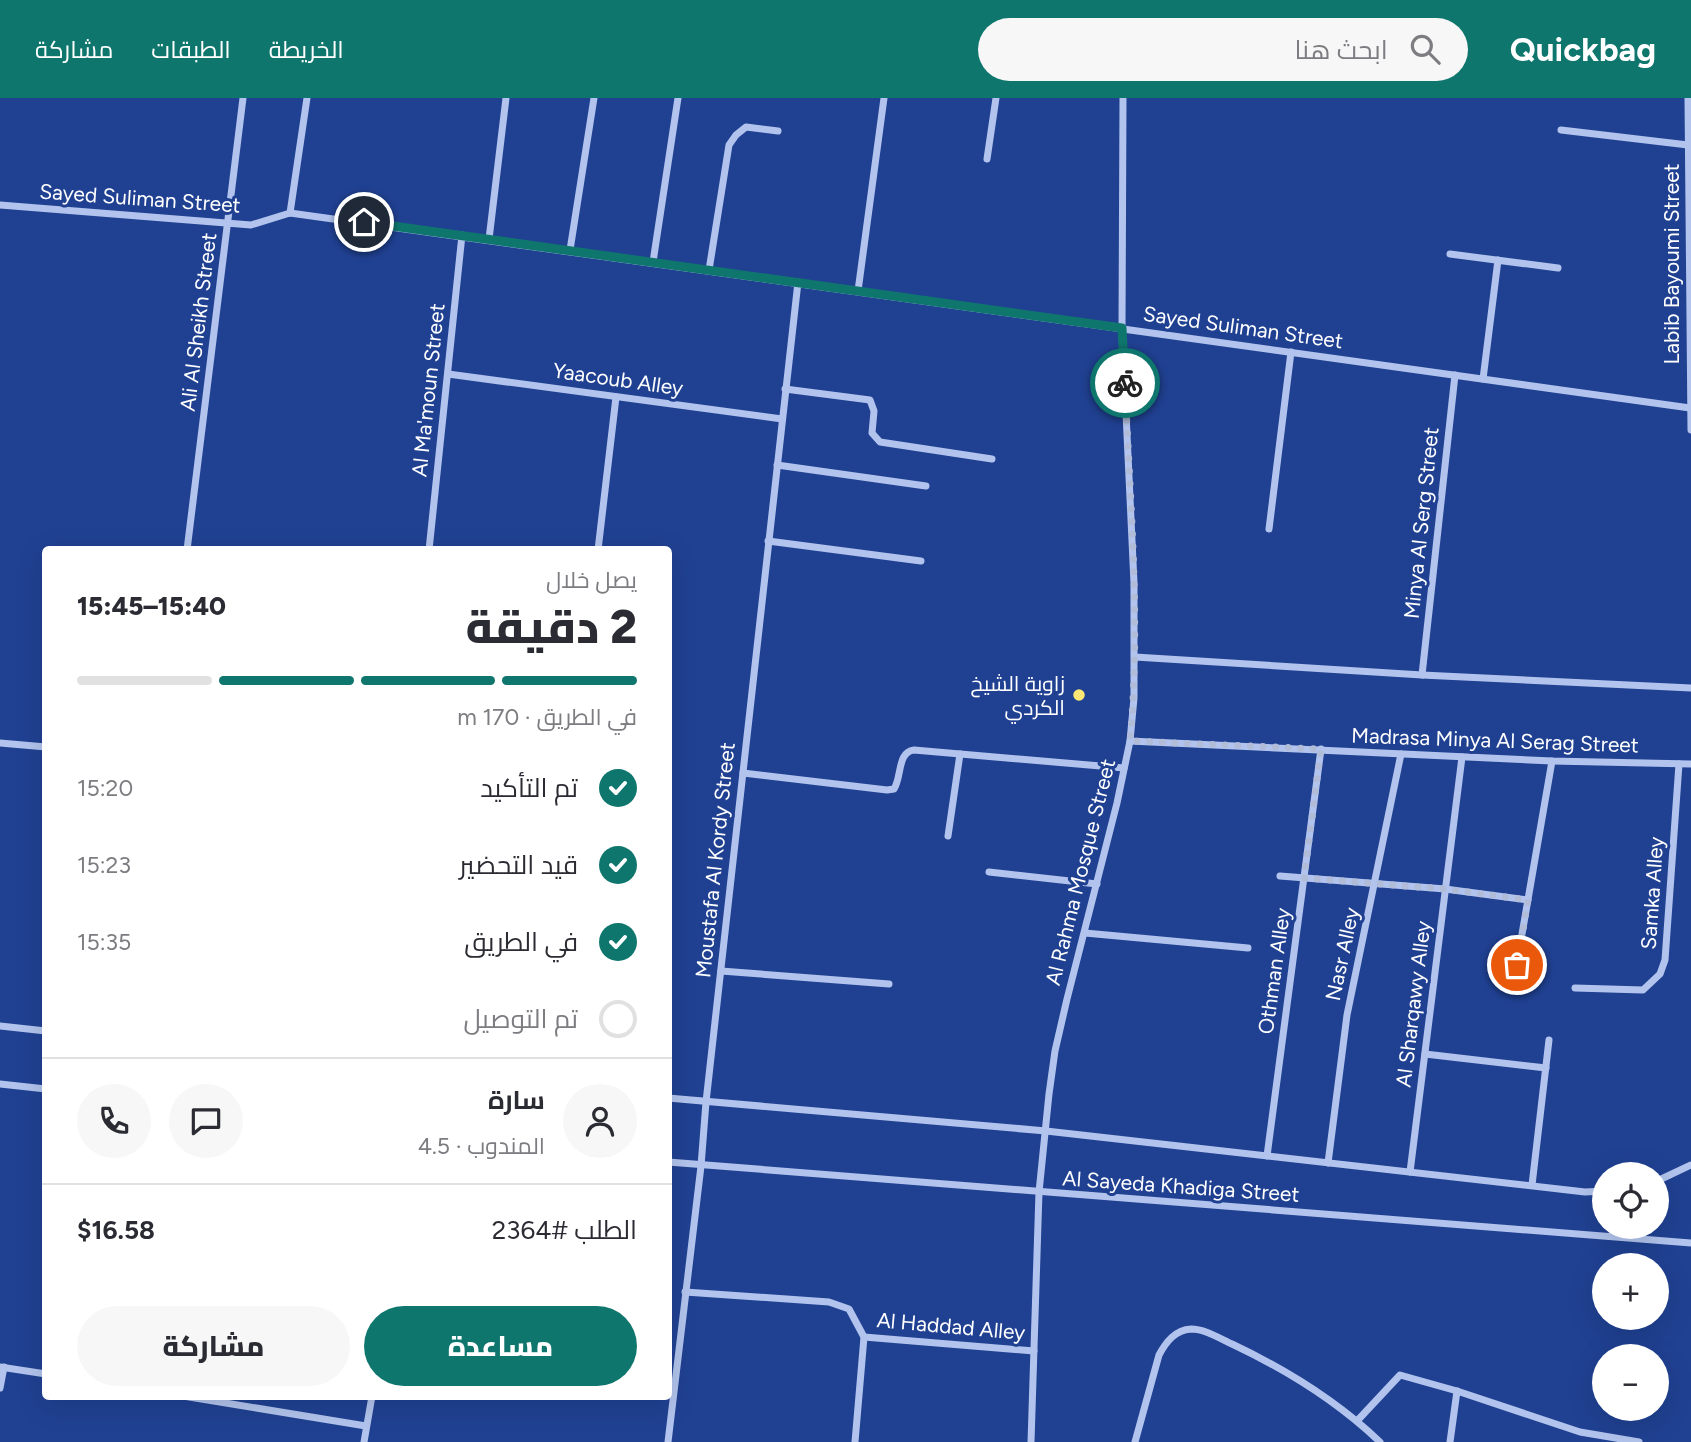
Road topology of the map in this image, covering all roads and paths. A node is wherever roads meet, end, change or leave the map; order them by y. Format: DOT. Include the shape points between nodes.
graph roads {
  1 [pos="243,98"];
  2 [pos="307,98"];
  3 [pos="506,98"];
  4 [pos="594,98"];
  5 [pos="678,98"];
  6 [pos="884,98"];
  7 [pos="996,98"];
  8 [pos="1123,98"];
  9 [pos="1688,98"];
  10 [pos="1561,130"];
  11 [pos="778,131"];
  12 [pos="1688,145"];
  13 [pos="987,159"];
  14 [pos="0,205"];
  15 [pos="290,213"];
  16 [pos="228,224"];
  17 [pos="462,235"];
  18 [pos="489,239"];
  19 [pos="570,250"];
  20 [pos="1450,254"];
  21 [pos="1498,260"];
  22 [pos="653,262"];
  23 [pos="1558,268"];
  24 [pos="709,270"];
  25 [pos="798,282"];
  26 [pos="858,291"];
  27 [pos="1122,328"];
  28 [pos="1291,352"];
  29 [pos="448,374"];
  30 [pos="1455,375"];
  31 [pos="1483,379"];
  32 [pos="785,390"];
  33 [pos="616,397"];
  34 [pos="1690,408"];
  35 [pos="782,419"];
  36 [pos="1691,430"];
  37 [pos="992,459"];
  38 [pos="777,465"];
  39 [pos="926,486"];
  40 [pos="1269,528"];
  41 [pos="768,541"];
  42 [pos="188,546"];
  43 [pos="429,546"];
  44 [pos="598,546"];
  45 [pos="921,561"];
  46 [pos="1135,657"];
  47 [pos="1422,675"];
  48 [pos="1691,688"];
  49 [pos="1130,741"];
  50 [pos="0,743"];
  51 [pos="42,747"];
  52 [pos="1321,749"];
  53 [pos="960,754"];
  54 [pos="1401,754"];
  55 [pos="1462,757"];
  56 [pos="1552,761"];
  57 [pos="1679,764"];
  58 [pos="1691,764"];
  59 [pos="1124,768"];
  60 [pos="743,773"];
  61 [pos="948,836"];
  62 [pos="989,872"];
  63 [pos="1280,876"];
  64 [pos="1304,878"];
  65 [pos="1097,884"];
  66 [pos="1374,884"];
  67 [pos="1445,889"];
  68 [pos="1528,900"];
  69 [pos="1085,933"];
  70 [pos="1248,948"];
  71 [pos="721,971"];
  72 [pos="889,985"];
  73 [pos="1513,986"];
  74 [pos="1576,988"];
  75 [pos="0,1026"];
  76 [pos="42,1031"];
  77 [pos="1549,1040"];
  78 [pos="1425,1054"];
  79 [pos="1546,1068"];
  80 [pos="0,1084"];
  81 [pos="42,1089"];
  82 [pos="672,1098"];
  83 [pos="706,1102"];
  84 [pos="1046,1131"];
  85 [pos="1266,1156"];
  86 [pos="672,1162"];
  87 [pos="1328,1163"];
  88 [pos="1691,1165"];
  89 [pos="701,1166"];
  90 [pos="1410,1172"];
  91 [pos="1669,1175"];
  92 [pos="1532,1185"];
  93 [pos="1039,1192"];
  94 [pos="1592,1192"];
  95 [pos="1691,1243"];
  96 [pos="685,1292"];
  97 [pos="864,1337"];
  98 [pos="1034,1351"];
  99 [pos="2,1367"];
  100 [pos="42,1373"];
  101 [pos="0,1388"];
  102 [pos="1457,1391"];
  103 [pos="207,1400"];
  104 [pos="371,1400"];
  105 [pos="1357,1421"];
  106 [pos="366,1426"];
  107 [pos="364,1442"];
  108 [pos="668,1442"];
  109 [pos="855,1442"];
  110 [pos="1031,1442"];
  111 [pos="1135,1442"];
  112 [pos="1380,1442"];
  113 [pos="1450,1442"];
  114 [pos="1625,1442"];
  115 [pos="1639,1442"];
  1 -- 16 [label="street, Ali Al Sheikh Street"];
  2 -- 15 [label="street"];
  3 -- 18 [label="street"];
  4 -- 19 [label="street"];
  5 -- 22 [label="street"];
  6 -- 26 [label="street"];
  7 -- 13 [label="street"];
  8 -- 27 [label="street, Al Rahma Mosque Street"];
  9 -- 12 [label="street, Labib Bayoumi Street"];
  10 -- 12 [label="street"];
  11 -- 24 [label="street" via="746,127 729,145"];
  12 -- 34 [label="street, Labib Bayoumi Street"];
  14 -- 16 [label="street, Sayed Suliman Street"];
  15 -- 16 [label="street, Sayed Suliman Street" via="251,225"];
  15 -- 17 [label="street, Sayed Suliman Street"];
  16 -- 42 [label="street, Ali Al Sheikh Street"];
  17 -- 18 [label="street, Sayed Suliman Street"];
  17 -- 29 [label="street, Al Ma'moun Street"];
  18 -- 19 [label="street, Sayed Suliman Street"];
  19 -- 22 [label="street, Sayed Suliman Street"];
  20 -- 21 [label="street"];
  21 -- 23 [label="street"];
  21 -- 31 [label="street"];
  22 -- 24 [label="street, Sayed Suliman Street"];
  24 -- 25 [label="street, Sayed Suliman Street"];
  25 -- 26 [label="street, Sayed Suliman Street"];
  25 -- 32 [label="street, Moustafa Al Kordy Street"];
  26 -- 27 [label="street, Sayed Suliman Street"];
  27 -- 28 [label="street, Sayed Suliman Street"];
  27 -- 46 [label="street, Al Rahma Mosque Street"];
  28 -- 30 [label="street, Sayed Suliman Street"];
  28 -- 40 [label="street"];
  29 -- 33 [label="street, Yaacoub Alley"];
  29 -- 43 [label="street, Al Ma'moun Street"];
  30 -- 31 [label="street, Sayed Suliman Street"];
  30 -- 47 [label="street, Minya Al Serg Street"];
  31 -- 34 [label="street, Sayed Suliman Street"];
  32 -- 35 [label="street, Moustafa Al Kordy Street"];
  32 -- 37 [label="street" via="870,400 872,433 880,442"];
  33 -- 35 [label="street, Yaacoub Alley"];
  33 -- 44 [label="street"];
  34 -- 36 [label="street, Labib Bayoumi Street"];
  35 -- 38 [label="street, Moustafa Al Kordy Street"];
  38 -- 39 [label="street"];
  38 -- 41 [label="street, Moustafa Al Kordy Street"];
  41 -- 45 [label="street"];
  41 -- 60 [label="street, Moustafa Al Kordy Street"];
  46 -- 47 [label="street"];
  46 -- 49 [label="street, Al Rahma Mosque Street"];
  47 -- 48 [label="street"];
  49 -- 52 [label="street, Madrasa Minya Al Serag Street"];
  49 -- 59 [label="street, Al Rahma Mosque Street"];
  50 -- 51 [label="street"];
  52 -- 54 [label="street, Madrasa Minya Al Serag Street"];
  52 -- 64 [label="street, Othman Alley"];
  53 -- 59 [label="street"];
  53 -- 60 [label="street" via="908,751 898,783 887,790"];
  53 -- 61 [label="street"];
  54 -- 55 [label="street, Madrasa Minya Al Serag Street"];
  54 -- 66 [label="street, Nasr Alley"];
  55 -- 56 [label="street, Madrasa Minya Al Serag Street"];
  55 -- 67 [label="street, Al Sharqawy Alley"];
  56 -- 57 [label="street, Madrasa Minya Al Serag Street"];
  56 -- 68 [label="street"];
  57 -- 58 [label="street, Madrasa Minya Al Serag Street"];
  57 -- 74 [label="street, Samka Alley" via="1665,960 1660,974 1643,990"];
  59 -- 65 [label="street, Al Rahma Mosque Street"];
  60 -- 71 [label="street, Moustafa Al Kordy Street"];
  62 -- 65 [label="street"];
  63 -- 64 [label="street"];
  64 -- 66 [label="street"];
  64 -- 85 [label="street, Othman Alley"];
  65 -- 69 [label="street, Al Rahma Mosque Street"];
  66 -- 67 [label="street"];
  66 -- 87 [label="street, Nasr Alley" via="1347,1015"];
  67 -- 68 [label="street"];
  67 -- 78 [label="street, Al Sharqawy Alley"];
  68 -- 73 [label="street"];
  69 -- 70 [label="street"];
  69 -- 84 [label="street, Al Rahma Mosque Street" via="1055,1051"];
  71 -- 72 [label="street"];
  71 -- 83 [label="street, Moustafa Al Kordy Street"];
  75 -- 76 [label="street"];
  77 -- 79 [label="street"];
  78 -- 79 [label="street"];
  78 -- 90 [label="street, Al Sharqawy Alley"];
  79 -- 92 [label="street"];
  80 -- 81 [label="street"];
  82 -- 83 [label="street, Al Sayeda Khadiga Street"];
  83 -- 84 [label="street, Al Sayeda Khadiga Street"];
  83 -- 89 [label="street, Moustafa Al Kordy Street"];
  84 -- 85 [label="street, Al Sayeda Khadiga Street"];
  84 -- 93 [label="street, Al Rahma Mosque Street"];
  85 -- 87 [label="street, Al Sayeda Khadiga Street"];
  86 -- 89 [label="street, Al Sayeda Khadiga Street"];
  87 -- 90 [label="street, Al Sayeda Khadiga Street"];
  88 -- 91 [label="street"];
  89 -- 93 [label="street, Al Sayeda Khadiga Street"];
  89 -- 96 [label="street, Moustafa Al Kordy Street"];
  90 -- 92 [label="street, Al Sayeda Khadiga Street"];
  92 -- 94 [label="street, Al Sayeda Khadiga Street"];
  93 -- 95 [label="street, Al Sayeda Khadiga Street"];
  93 -- 98 [label="street, Al Rahma Mosque Street"];
  96 -- 97 [label="street" via="840,1305 849,1309"];
  96 -- 108 [label="street, Moustafa Al Kordy Street"];
  97 -- 98 [label="street, Al Haddad Alley"];
  97 -- 109 [label="street"];
  98 -- 110 [label="street, Al Rahma Mosque Street"];
  99 -- 100 [label="street"];
  99 -- 101 [label="street"];
  102 -- 105 [label="street" via="1400,1375"];
  102 -- 113 [label="street"];
  102 -- 114 [label="street" via="1580,1432"];
  103 -- 106 [label="street"];
  104 -- 106 [label="street"];
  105 -- 111 [label="street" via="1257,1356 1191,1329 1177,1333 1158,1354"];
  105 -- 112 [label="street"];
  106 -- 107 [label="street"];
  114 -- 115 [label="street"];
}
